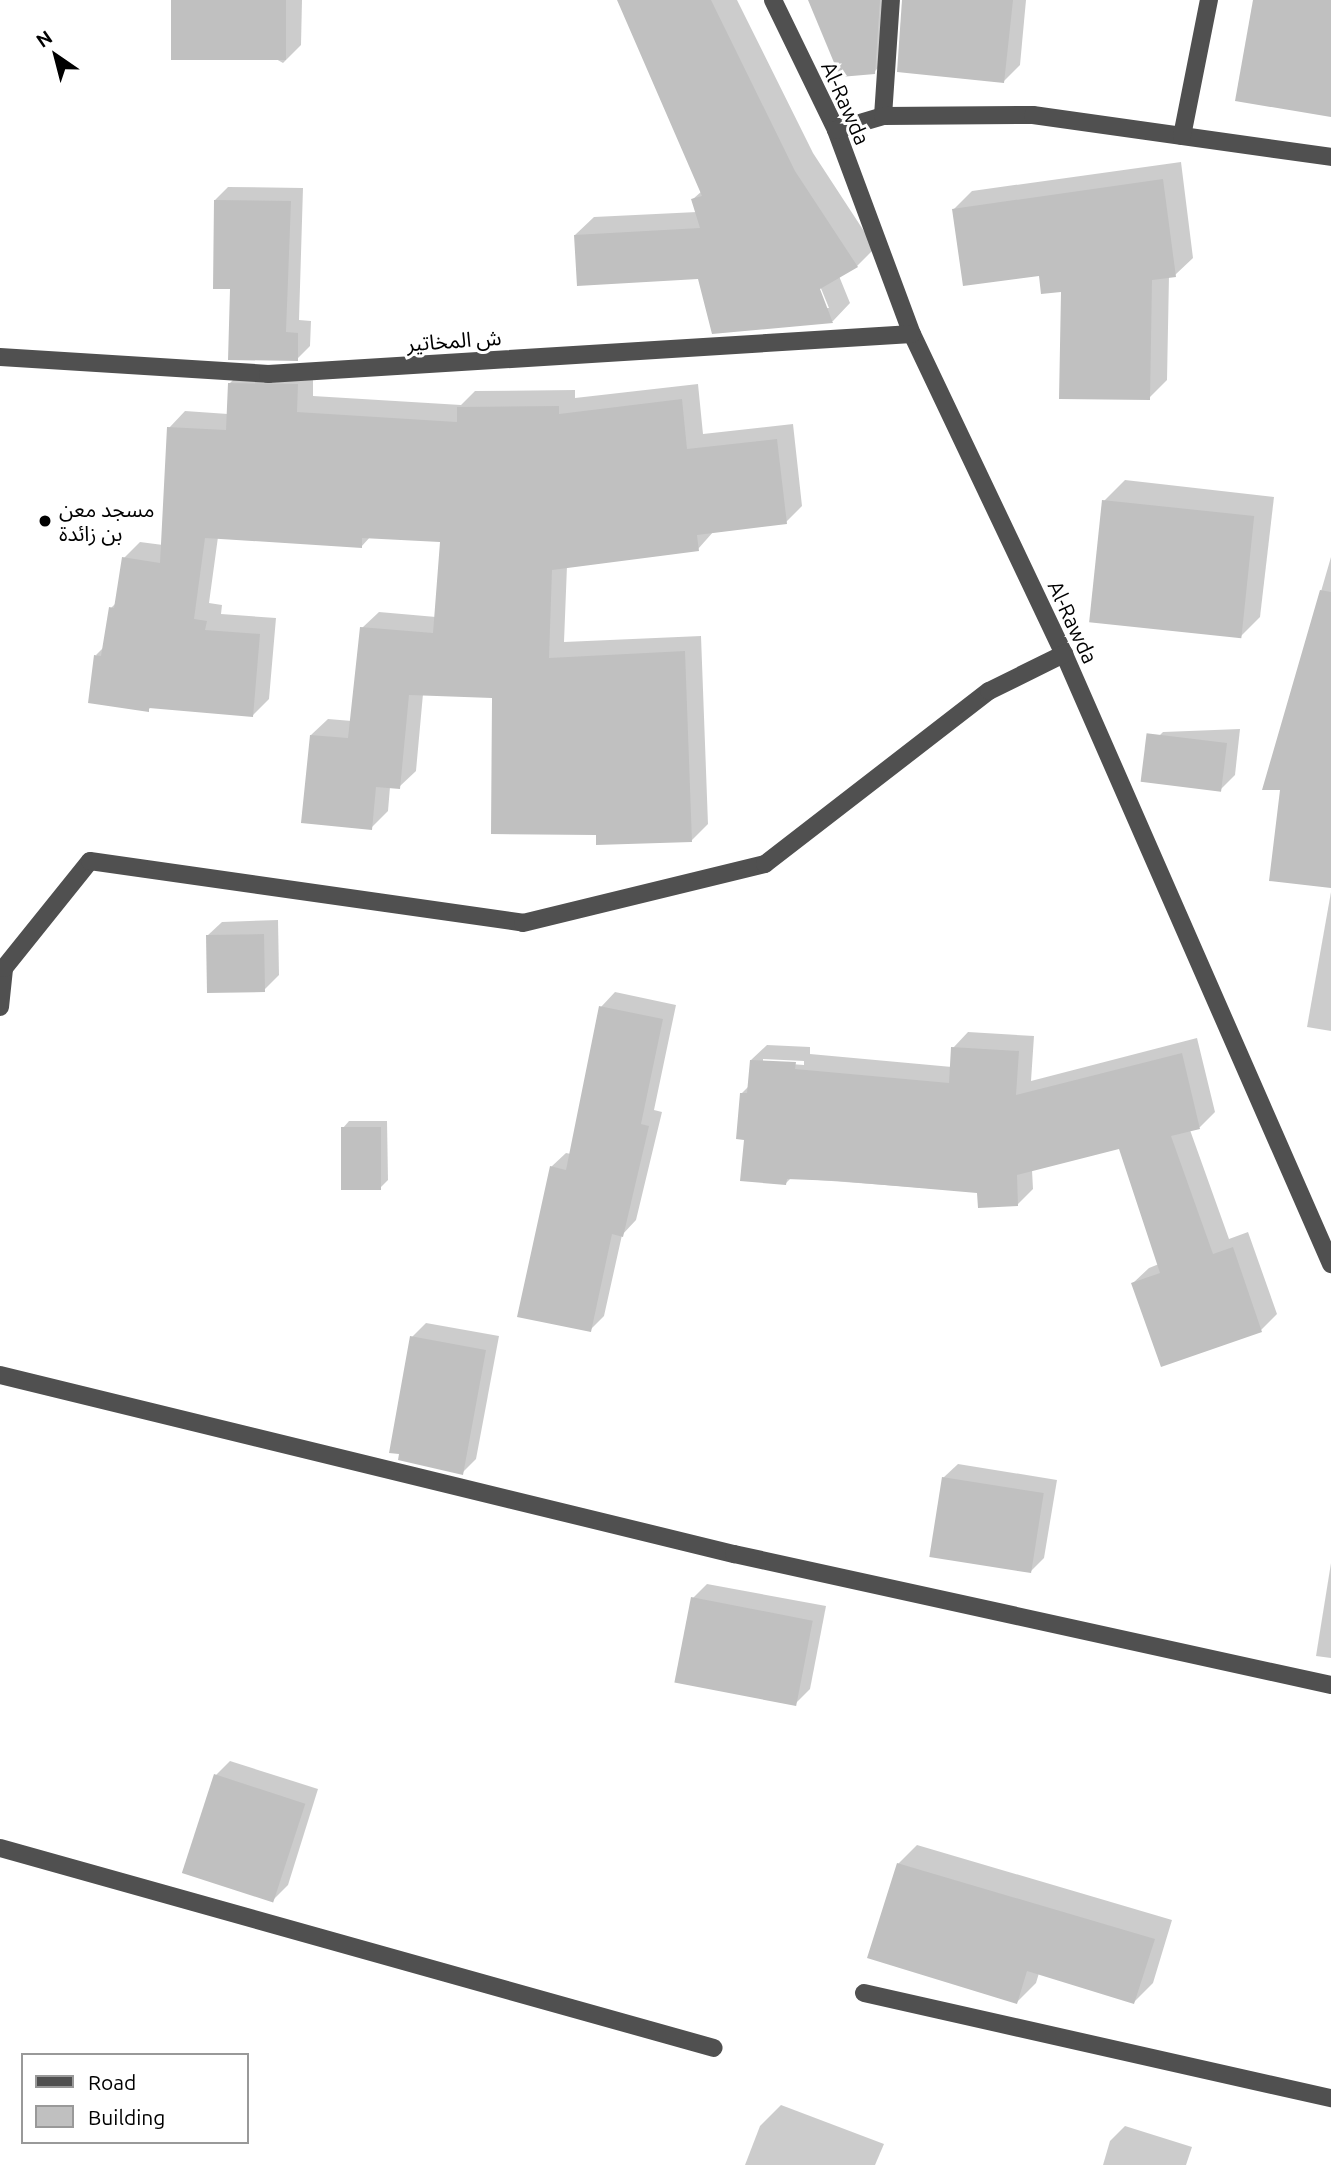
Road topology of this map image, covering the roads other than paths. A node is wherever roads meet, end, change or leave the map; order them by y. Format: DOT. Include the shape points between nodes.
graph roads {
  1 [pos="773,0"];
  2 [pos="891,0"];
  3 [pos="1209,0"];
  4 [pos="883,116"];
  5 [pos="836,130"];
  6 [pos="1182,136"];
  7 [pos="1331,158"];
  8 [pos="912,334"];
  9 [pos="0,357"];
  10 [pos="1064,654"];
  11 [pos="0,1007"];
  12 [pos="1331,1264"];
  13 [pos="0,1375"];
  14 [pos="1331,1685"];
  15 [pos="0,1848"];
  16 [pos="864,1993"];
  17 [pos="713,2048"];
  18 [pos="1331,2098"];
  1 -- 5 [label="street, Al-Rawda"];
  2 -- 4 [label="street"];
  3 -- 6 [label="street"];
  4 -- 5 [label="street"];
  4 -- 6 [label="street" via="1033,115"];
  5 -- 8 [label="street, Al-Rawda"];
  6 -- 7 [label="street"];
  8 -- 9 [label="street, ش المخاتير" via="268,374"];
  8 -- 10 [label="street, Al-Rawda"];
  10 -- 11 [label="street" via="989,691 765,864 523,923 90,861 5,968"];
  10 -- 12 [label="street, Al-Rawda"];
  13 -- 14 [label="street" via="734,1553"];
  15 -- 17 [label="street"];
  16 -- 18 [label="street"];
}
